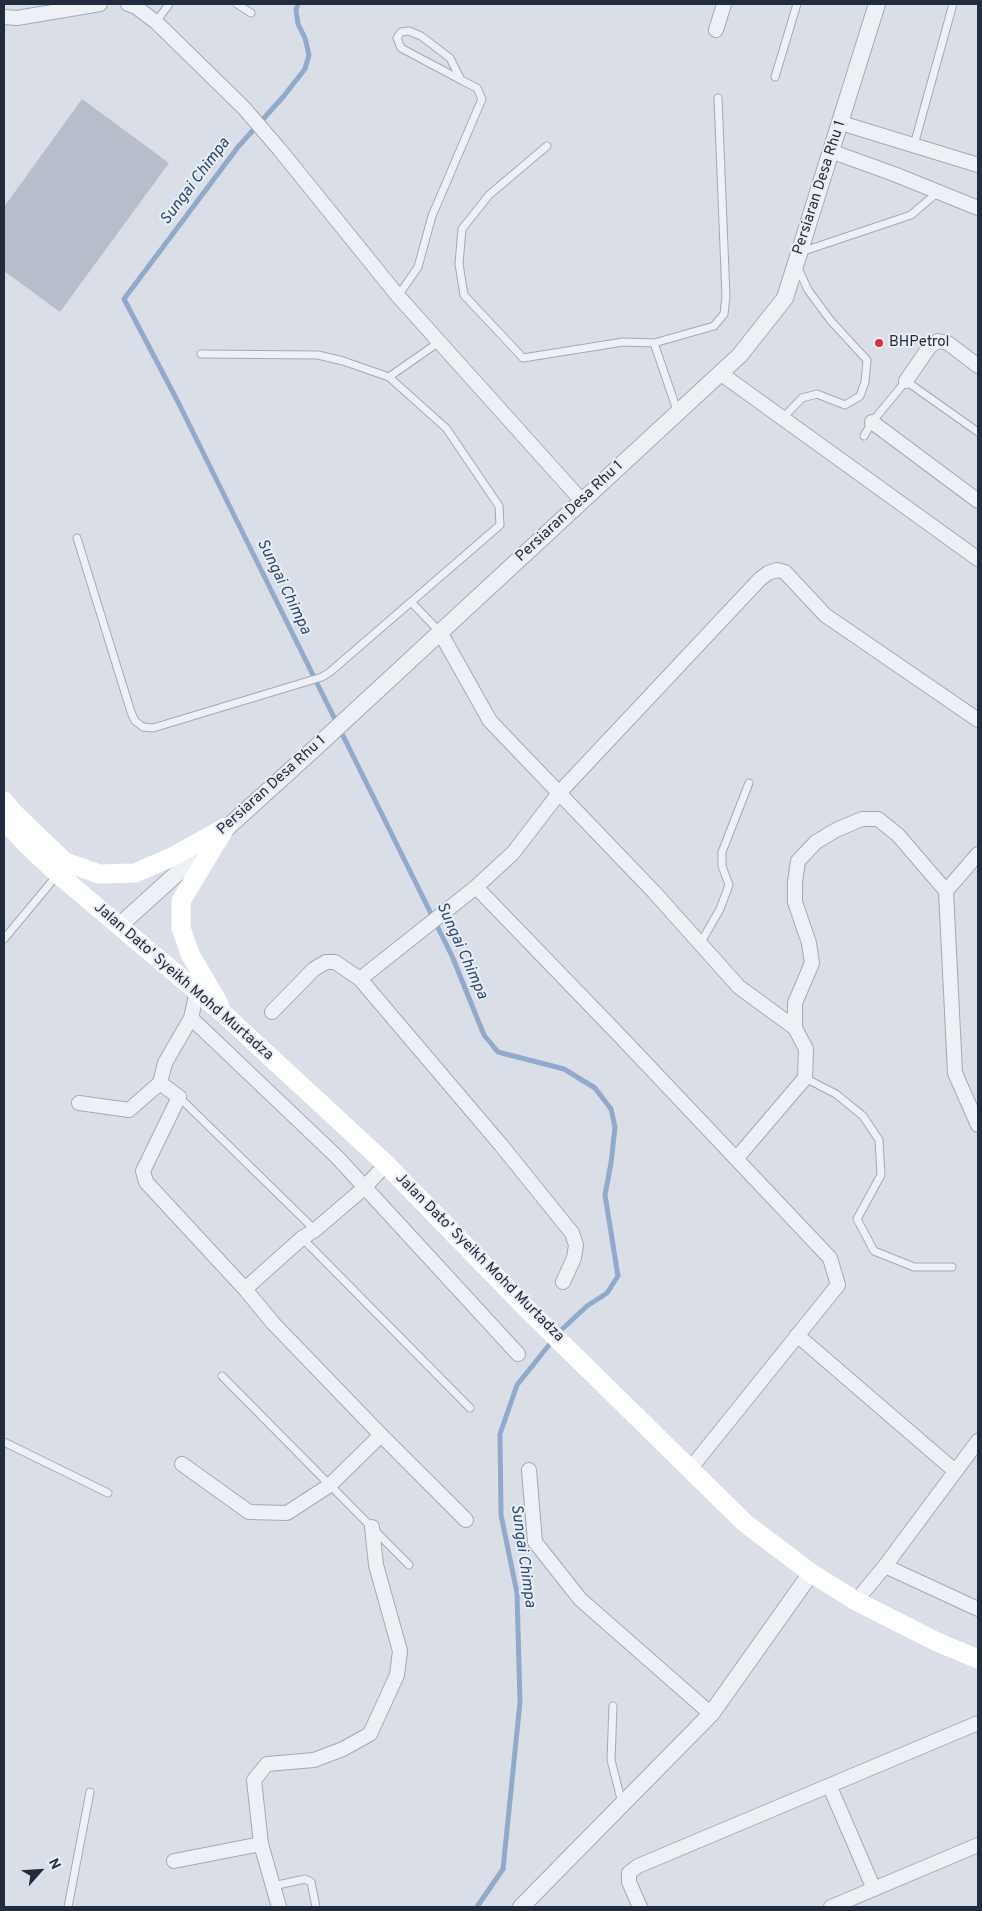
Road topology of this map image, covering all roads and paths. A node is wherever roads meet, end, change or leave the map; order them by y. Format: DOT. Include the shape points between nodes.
graph roads {
  1 [pos="100,4"];
  2 [pos="128,4"];
  3 [pos="170,4"];
  4 [pos="237,4"];
  5 [pos="724,4"];
  6 [pos="796,4"];
  7 [pos="877,4"];
  8 [pos="953,4"];
  9 [pos="77,6"];
  10 [pos="250,12"];
  11 [pos="4,17"];
  12 [pos="156,22"];
  13 [pos="716,30"];
  14 [pos="774,77"];
  15 [pos="461,80"];
  16 [pos="718,98"];
  17 [pos="841,123"];
  18 [pos="914,145"];
  19 [pos="547,146"];
  20 [pos="830,151"];
  21 [pos="977,161"];
  22 [pos="938,192"];
  23 [pos="978,208"];
  24 [pos="798,258"];
  25 [pos="398,296"];
  26 [pos="439,342"];
  27 [pos="654,342"];
  28 [pos="201,354"];
  29 [pos="978,366"];
  30 [pos="720,373"];
  31 [pos="389,377"];
  32 [pos="906,381"];
  33 [pos="678,413"];
  34 [pos="783,418"];
  35 [pos="872,422"];
  36 [pos="978,432"];
  37 [pos="864,436"];
  38 [pos="582,501"];
  39 [pos="978,501"];
  40 [pos="77,538"];
  41 [pos="978,559"];
  42 [pos="411,602"];
  43 [pos="440,632"];
  44 [pos="978,720"];
  45 [pos="749,783"];
  46 [pos="559,793"];
  47 [pos="4,801"];
  48 [pos="4,820"];
  49 [pos="226,827"];
  50 [pos="978,854"];
  51 [pos="58,874"];
  52 [pos="476,886"];
  53 [pos="946,891"];
  54 [pos="119,926"];
  55 [pos="4,939"];
  56 [pos="700,944"];
  57 [pos="360,979"];
  58 [pos="197,991"];
  59 [pos="272,1012"];
  60 [pos="226,1016"];
  61 [pos="191,1018"];
  62 [pos="795,1028"];
  63 [pos="805,1078"];
  64 [pos="160,1083"];
  65 [pos="179,1097"];
  66 [pos="79,1103"];
  67 [pos="978,1125"];
  68 [pos="736,1159"];
  69 [pos="386,1164"];
  70 [pos="364,1188"];
  71 [pos="315,1230"];
  72 [pos="302,1238"];
  73 [pos="952,1267"];
  74 [pos="563,1282"];
  75 [pos="245,1289"];
  76 [pos="797,1335"];
  77 [pos="518,1354"];
  78 [pos="222,1376"];
  79 [pos="470,1408"];
  80 [pos="381,1435"];
  81 [pos="978,1441"];
  82 [pos="4,1442"];
  83 [pos="182,1464"];
  84 [pos="529,1470"];
  85 [pos="690,1470"];
  86 [pos="955,1472"];
  87 [pos="330,1485"];
  88 [pos="108,1493"];
  89 [pos="466,1520"];
  90 [pos="372,1527"];
  91 [pos="409,1565"];
  92 [pos="885,1566"];
  93 [pos="811,1573"];
  94 [pos="856,1601"];
  95 [pos="978,1609"];
  96 [pos="978,1659"];
  97 [pos="613,1706"];
  98 [pos="711,1714"];
  99 [pos="978,1723"];
  100 [pos="830,1786"];
  101 [pos="90,1792"];
  102 [pos="622,1803"];
  103 [pos="262,1844"];
  104 [pos="978,1846"];
  105 [pos="174,1861"];
  106 [pos="273,1886"];
  107 [pos="874,1889"];
  108 [pos="68,1907"];
  109 [pos="279,1907"];
  110 [pos="316,1907"];
  111 [pos="521,1907"];
  112 [pos="640,1907"];
  113 [pos="831,1907"];
  1 -- 9 [label="street"];
  2 -- 12 [label="street"];
  3 -- 12 [label="lane"];
  4 -- 10 [label="lane"];
  5 -- 13 [label="street"];
  6 -- 14 [label="lane"];
  7 -- 17 [label="street, Persiaran Desa Rhu 1"];
  8 -- 18 [label="lane"];
  9 -- 11 [label="street" via="17,18"];
  12 -- 25 [label="street" via="244,108"];
  15 -- 15 [label="lane" via="450,58 421,36 401,32 397,38 401,48"];
  15 -- 25 [label="lane" via="477,88 482,99 432,216 418,267"];
  16 -- 27 [label="lane" via="724,314 714,326"];
  17 -- 18 [label="street"];
  17 -- 20 [label="street, Persiaran Desa Rhu 1"];
  18 -- 21 [label="street"];
  19 -- 27 [label="lane" via="489,195 462,229 459,264 464,295 523,358 623,342"];
  20 -- 22 [label="street"];
  20 -- 24 [label="street, Persiaran Desa Rhu 1"];
  22 -- 23 [label="street"];
  22 -- 24 [label="lane" via="910,216"];
  24 -- 30 [label="street, Persiaran Desa Rhu 1" via="785,298 740,355"];
  24 -- 34 [label="lane" via="808,290 867,360 865,382 860,396 845,405 816,394 802,398"];
  25 -- 26 [label="street"];
  26 -- 31 [label="lane"];
  26 -- 38 [label="street"];
  27 -- 33 [label="lane"];
  28 -- 31 [label="lane" via="318,355"];
  29 -- 32 [label="street" via="948,342 938,341 930,346"];
  30 -- 33 [label="street, Persiaran Desa Rhu 1"];
  30 -- 34 [label="street"];
  31 -- 42 [label="lane" via="446,428 500,506 500,525"];
  32 -- 35 [label="lane"];
  32 -- 36 [label="lane"];
  33 -- 38 [label="street, Persiaran Desa Rhu 1"];
  34 -- 41 [label="street"];
  35 -- 37 [label="lane"];
  35 -- 39 [label="street"];
  38 -- 43 [label="street, Persiaran Desa Rhu 1"];
  40 -- 42 [label="lane" via="131,712 143,728 153,728 322,677"];
  42 -- 43 [label="lane"];
  43 -- 46 [label="street" via="490,721"];
  43 -- 49 [label="street, Persiaran Desa Rhu 1"];
  44 -- 46 [label="street" via="825,615 790,576 777,570 760,579"];
  45 -- 56 [label="lane" via="722,852 722,866 729,885 720,909"];
  46 -- 52 [label="street" via="514,852"];
  46 -- 56 [label="street"];
  47 -- 49 [label="main road" via="65,862 99,874 135,873"];
  48 -- 51 [label="main road, Jalan Dato' Syeikh Mohd Murtadza"];
  49 -- 54 [label="street, Persiaran Desa Rhu 1"];
  49 -- 60 [label="main road" via="181,901 181,928 190,954"];
  50 -- 53 [label="street"];
  51 -- 54 [label="main road, Jalan Dato' Syeikh Mohd Murtadza"];
  51 -- 55 [label="lane"];
  52 -- 57 [label="street"];
  52 -- 68 [label="street"];
  53 -- 62 [label="street" via="898,835 878,819 862,819 816,842 798,861 794,882 795,902 812,963 794,1003"];
  53 -- 67 [label="street" via="954,1073"];
  54 -- 58 [label="main road, Jalan Dato' Syeikh Mohd Murtadza"];
  56 -- 62 [label="street" via="740,987"];
  57 -- 59 [label="street" via="335,962 326,962"];
  57 -- 74 [label="street" via="572,1233 576,1245 574,1258"];
  58 -- 60 [label="main road, Jalan Dato' Syeikh Mohd Murtadza"];
  58 -- 61 [label="street"];
  60 -- 69 [label="main road, Jalan Dato' Syeikh Mohd Murtadza"];
  61 -- 64 [label="street" via="165,1063"];
  61 -- 70 [label="street" via="337,1157"];
  62 -- 63 [label="street" via="806,1050"];
  63 -- 68 [label="street"];
  63 -- 73 [label="lane" via="836,1094 863,1116 879,1140 882,1175 857,1220 874,1251 914,1267"];
  64 -- 65 [label="street"];
  64 -- 66 [label="street" via="128,1110"];
  65 -- 71 [label="lane"];
  65 -- 75 [label="street" via="143,1171 146,1182"];
  68 -- 76 [label="street" via="830,1258 838,1285"];
  69 -- 70 [label="street"];
  69 -- 85 [label="main road, Jalan Dato' Syeikh Mohd Murtadza"];
  70 -- 71 [label="street"];
  70 -- 77 [label="street"];
  71 -- 72 [label="street"];
  72 -- 75 [label="street"];
  72 -- 79 [label="lane"];
  75 -- 80 [label="street" via="273,1323"];
  76 -- 85 [label="street"];
  76 -- 86 [label="street"];
  78 -- 87 [label="lane"];
  80 -- 87 [label="street"];
  80 -- 89 [label="street"];
  81 -- 86 [label="street"];
  82 -- 88 [label="lane"];
  83 -- 87 [label="street" via="249,1512 287,1513"];
  84 -- 98 [label="street" via="536,1542 580,1600"];
  85 -- 93 [label="main road, Jalan Dato' Syeikh Mohd Murtadza" via="745,1523"];
  86 -- 92 [label="street"];
  87 -- 90 [label="lane"];
  90 -- 91 [label="lane"];
  90 -- 103 [label="street" via="376,1566 400,1651 397,1675 370,1734 314,1760 267,1764 254,1780"];
  92 -- 94 [label="street"];
  92 -- 95 [label="street"];
  93 -- 94 [label="main road, Jalan Dato' Syeikh Mohd Murtadza"];
  93 -- 98 [label="street"];
  94 -- 96 [label="main road, Jalan Dato' Syeikh Mohd Murtadza"];
  97 -- 102 [label="lane" via="611,1760"];
  98 -- 102 [label="street"];
  99 -- 100 [label="street"];
  100 -- 107 [label="street"];
  100 -- 112 [label="street" via="638,1866 629,1873 629,1882"];
  101 -- 108 [label="lane"];
  102 -- 111 [label="street"];
  103 -- 105 [label="street"];
  103 -- 106 [label="street"];
  104 -- 107 [label="street"];
  106 -- 109 [label="street"];
  106 -- 110 [label="lane" via="305,1879 311,1882"];
  107 -- 113 [label="street"];
}
